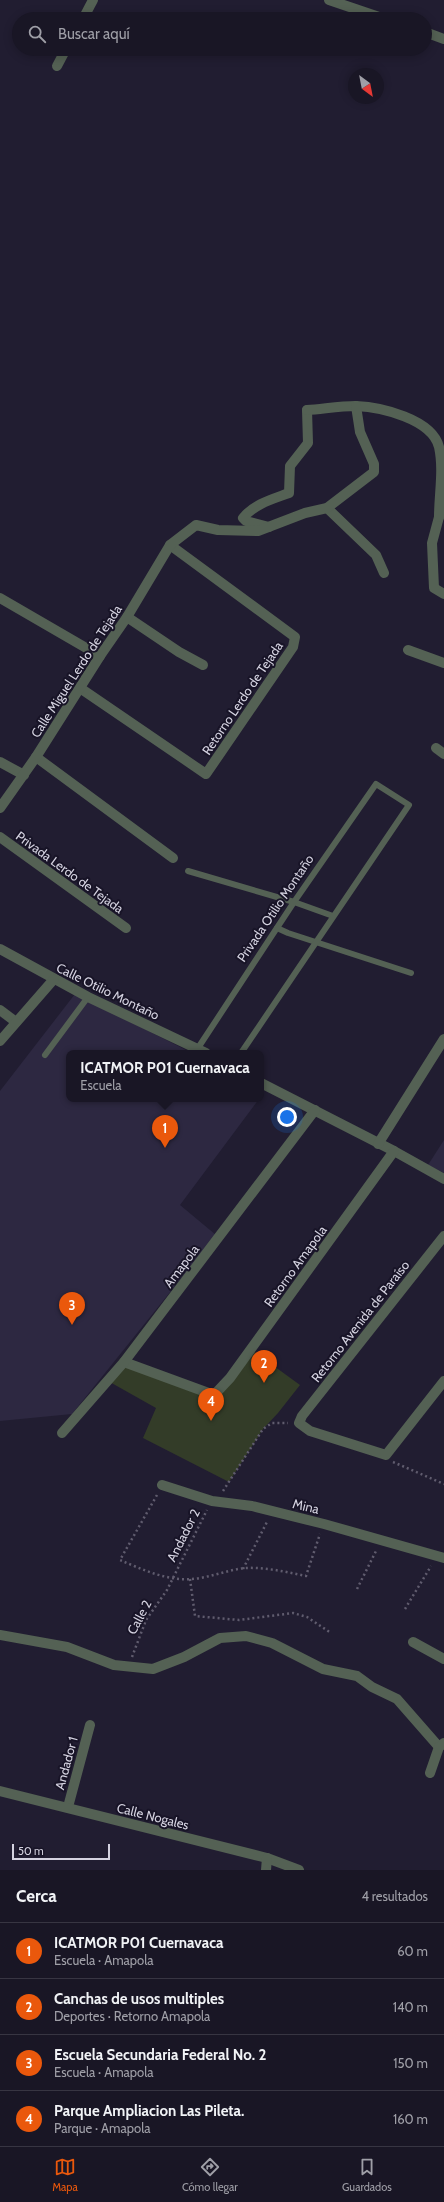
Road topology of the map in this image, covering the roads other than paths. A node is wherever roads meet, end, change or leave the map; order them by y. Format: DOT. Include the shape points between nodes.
graph roads {
  1 [pos="93,0"];
  2 [pos="329,0"];
  3 [pos="87,12"];
  4 [pos="364,12"];
  5 [pos="432,35"];
  6 [pos="444,39"];
  7 [pos="62,56"];
  8 [pos="57,66"];
  9 [pos="356,406"];
  10 [pos="443,471"];
  11 [pos="327,508"];
  12 [pos="269,527"];
  13 [pos="170,545"];
  14 [pos="384,573"];
  15 [pos="444,594"];
  16 [pos="0,598"];
  17 [pos="127,617"];
  18 [pos="408,650"];
  19 [pos="100,656"];
  20 [pos="444,663"];
  21 [pos="203,665"];
  22 [pos="80,688"];
  23 [pos="36,757"];
  24 [pos="0,762"];
  25 [pos="24,775"];
  26 [pos="0,808"];
  27 [pos="0,837"];
  28 [pos="173,858"];
  29 [pos="188,871"];
  30 [pos="294,902"];
  31 [pos="333,916"];
  32 [pos="126,928"];
  33 [pos="277,928"];
  34 [pos="316,942"];
  35 [pos="0,949"];
  36 [pos="411,973"];
  37 [pos="54,979"];
  38 [pos="88,997"];
  39 [pos="0,1010"];
  40 [pos="16,1022"];
  41 [pos="444,1039"];
  42 [pos="0,1041"];
  43 [pos="200,1050"];
  44 [pos="203,1050"];
  45 [pos="243,1050"];
  46 [pos="45,1055"];
  47 [pos="264,1084"];
  48 [pos="315,1110"];
  49 [pos="378,1144"];
  50 [pos="394,1151"];
  51 [pos="444,1179"];
  52 [pos="444,1236"];
  53 [pos="124,1362"];
  54 [pos="444,1381"];
  55 [pos="62,1433"];
  56 [pos="162,1485"];
  57 [pos="441,1557"];
  58 [pos="0,1634"];
  59 [pos="413,1642"];
  60 [pos="444,1659"];
  61 [pos="90,1726"];
  62 [pos="441,1745"];
  63 [pos="430,1773"];
  64 [pos="0,1791"];
  65 [pos="68,1808"];
  66 [pos="267,1858"];
  67 [pos="266,1870"];
  68 [pos="299,1870"];
  1 -- 3 [label="street"];
  2 -- 4 [label="street"];
  5 -- 6 [label="street"];
  7 -- 8 [label="street"];
  9 -- 10 [label="street" via="385,411 413,420 429,430 439,446"];
  9 -- 11 [label="street" via="360,432 374,464 374,472"];
  9 -- 12 [label="street" via="306,410 308,443 290,466 289,493 260,505 243,518"];
  10 -- 15 [label="street" via="439,491 439,517 432,543 434,588"];
  11 -- 12 [label="street" via="305,513"];
  11 -- 14 [label="street" via="376,555"];
  12 -- 13 [label="street" via="258,531 218,530 196,525"];
  13 -- 17 [label="street, Calle Miguel Lerdo de Tejada"];
  13 -- 22 [label="street, Retorno Lerdo de Tejada" via="295,637 293,647 206,774"];
  16 -- 19 [label="street"];
  17 -- 19 [label="street, Calle Miguel Lerdo de Tejada"];
  17 -- 21 [label="street"];
  18 -- 20 [label="street"];
  19 -- 22 [label="street, Calle Miguel Lerdo de Tejada"];
  22 -- 23 [label="street, Calle Miguel Lerdo de Tejada"];
  23 -- 25 [label="street, Calle Miguel Lerdo de Tejada"];
  23 -- 28 [label="street"];
  24 -- 25 [label="street"];
  25 -- 26 [label="street, Calle Miguel Lerdo de Tejada"];
  27 -- 32 [label="street, Privada Lerdo de Tejada"];
  29 -- 30 [label="lane"];
  30 -- 31 [label="lane"];
  30 -- 31 [label="lane, Privada Otilio Montaño" via="376,784 410,805"];
  30 -- 33 [label="lane, Privada Otilio Montaño"];
  31 -- 34 [label="lane"];
  33 -- 34 [label="lane"];
  33 -- 44 [label="lane, Privada Otilio Montaño"];
  34 -- 36 [label="lane"];
  34 -- 45 [label="lane"];
  35 -- 37 [label="street, Calle Otilio Montaño"];
  37 -- 38 [label="street, Calle Otilio Montaño"];
  37 -- 40 [label="street"];
  38 -- 43 [label="street, Calle Otilio Montaño"];
  38 -- 46 [label="lane"];
  39 -- 40 [label="street"];
  40 -- 42 [label="street"];
  41 -- 49 [label="street"];
  47 -- 48 [label="street"];
  48 -- 49 [label="street"];
  48 -- 53 [label="street, Amapola"];
  49 -- 50 [label="street"];
  50 -- 51 [label="street"];
  50 -- 53 [label="street, Retorno Amapola" via="230,1378 214,1395"];
  52 -- 54 [label="street, Retorno Avenida de Paraíso" via="299,1423 310,1431 386,1455"];
  53 -- 55 [label="street, Amapola"];
  56 -- 57 [label="street, Mina" via="216,1501 324,1524"];
  58 -- 62 [label="street" via="67,1647 127,1668 152,1669 184,1657 220,1638 246,1636 272,1643 323,1669 357,1676 372,1687 397,1699"];
  59 -- 60 [label="street"];
  61 -- 65 [label="street, Andador 1"];
  62 -- 63 [label="street"];
  64 -- 65 [label="street, Calle Nogales"];
  65 -- 66 [label="street, Calle Nogales"];
  66 -- 67 [label="street"];
  66 -- 68 [label="street, Calle Nogales"];
}
